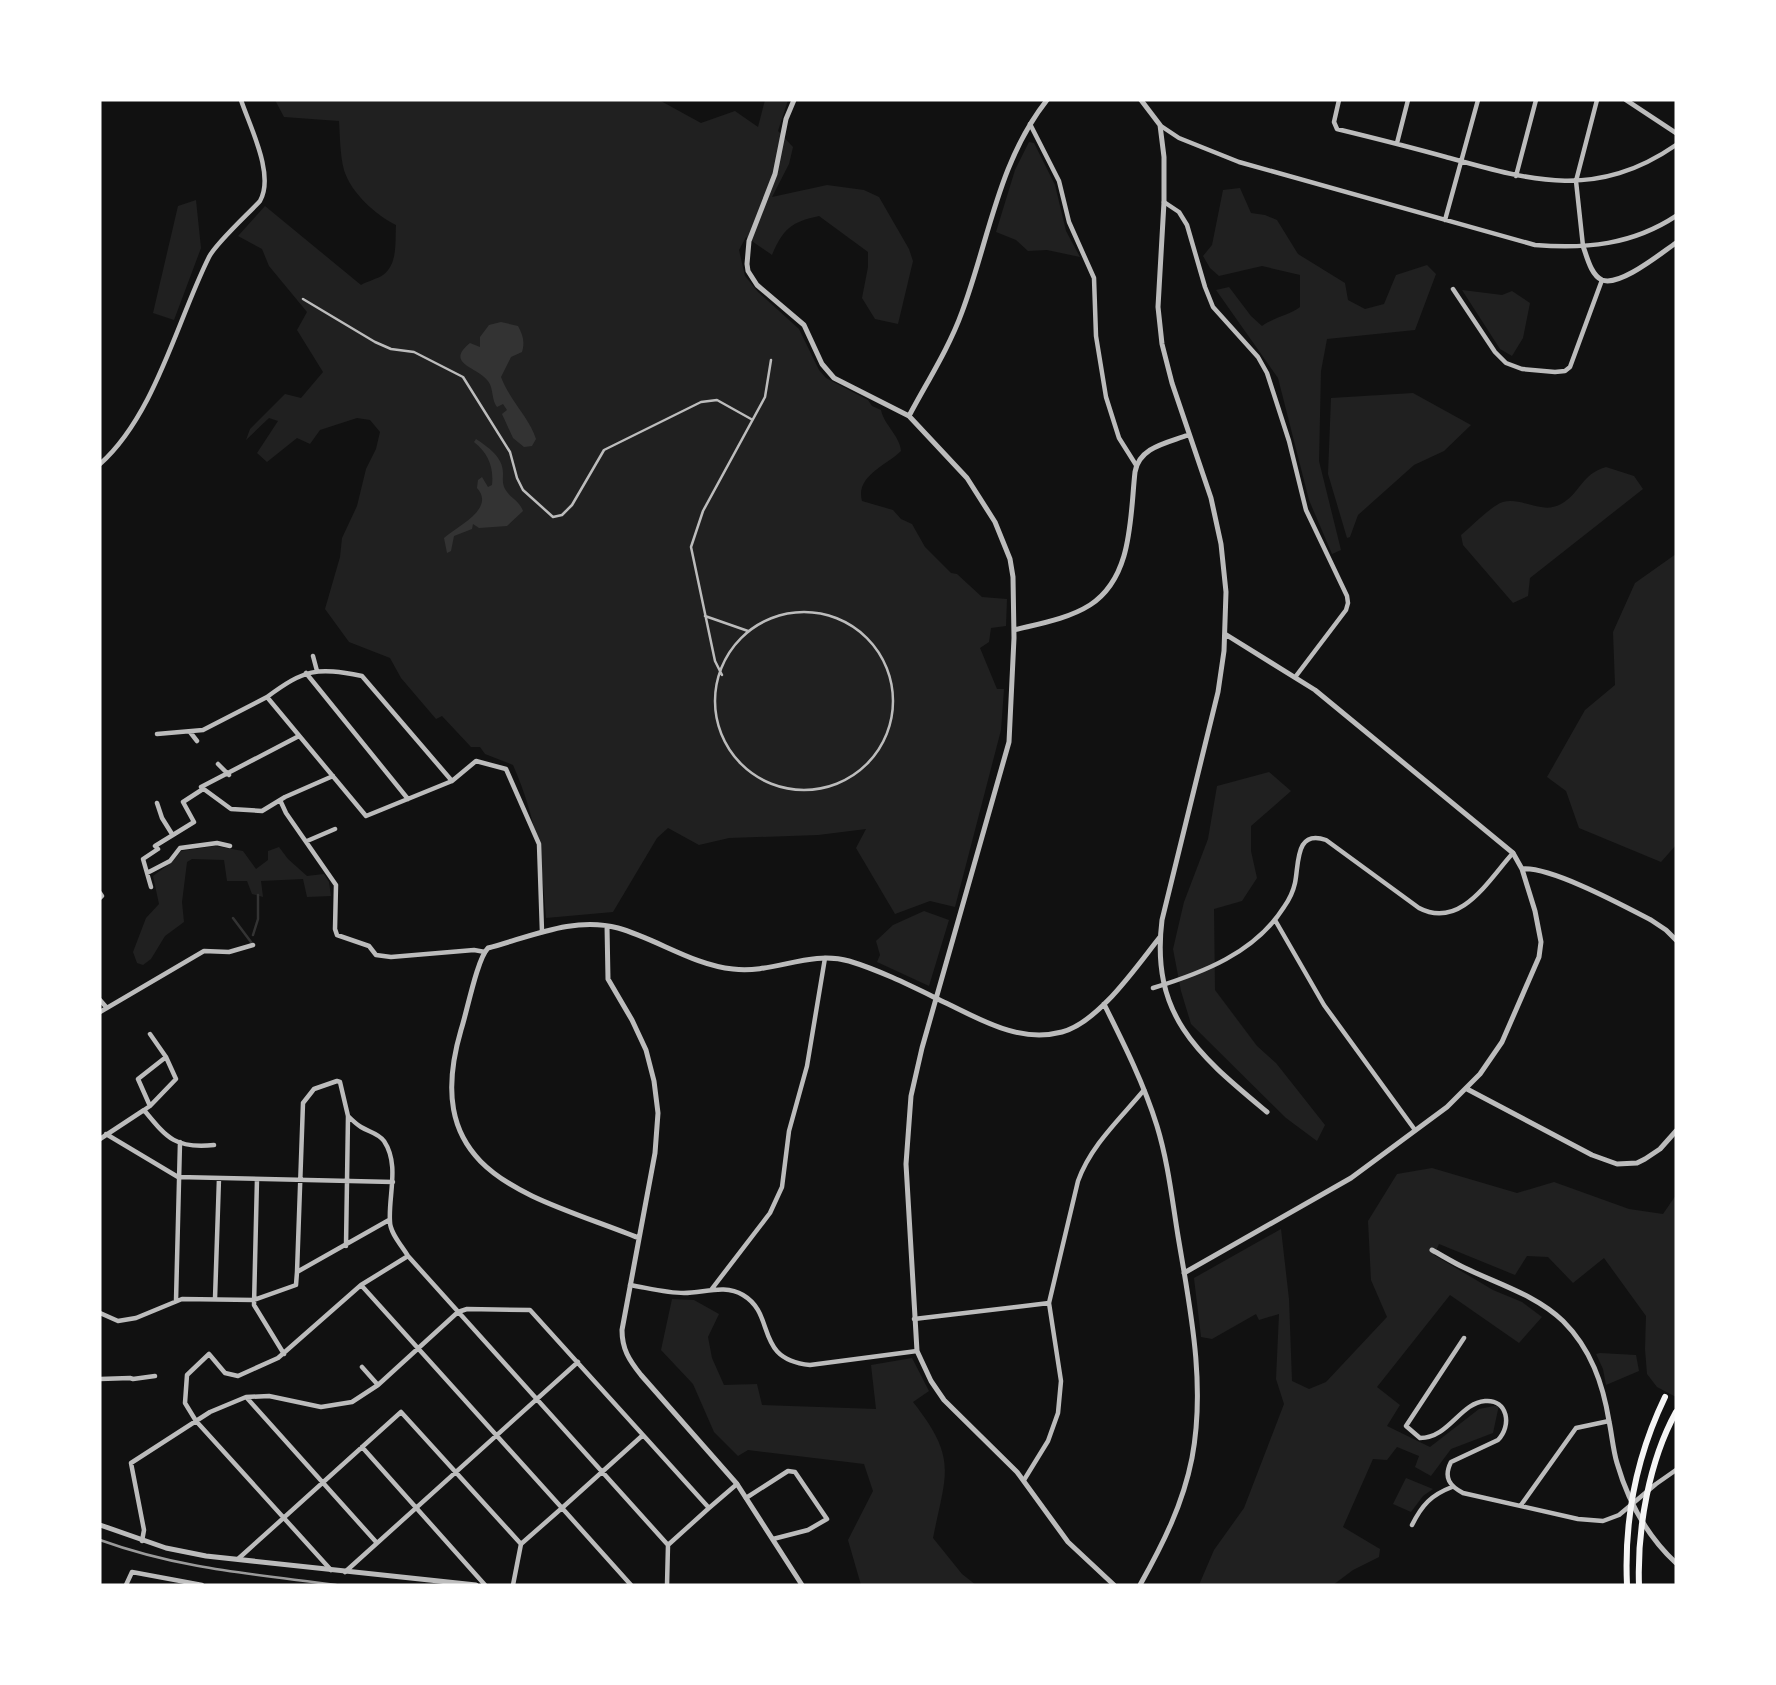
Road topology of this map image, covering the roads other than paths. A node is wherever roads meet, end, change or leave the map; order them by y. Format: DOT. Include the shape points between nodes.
graph roads {
  1 [pos="241,100"];
  2 [pos="794,100"];
  3 [pos="1046,100"];
  4 [pos="1141,100"];
  5 [pos="1339,100"];
  6 [pos="1408,100"];
  7 [pos="1478,100"];
  8 [pos="1536,100"];
  9 [pos="1597,100"];
  10 [pos="1626,100"];
  11 [pos="1030,124"];
  12 [pos="1160,125"];
  13 [pos="1676,133"];
  14 [pos="1396,143"];
  15 [pos="1676,145"];
  16 [pos="1461,161"];
  17 [pos="1516,176"];
  18 [pos="1576,181"];
  19 [pos="1164,202"];
  20 [pos="1676,216"];
  21 [pos="1445,220"];
  22 [pos="1676,243"];
  23 [pos="1583,246"];
  24 [pos="1602,280"];
  25 [pos="1453,289"];
  26 [pos="303,299"];
  27 [pos="771,360"];
  28 [pos="909,416"];
  29 [pos="751,419"];
  30 [pos="1188,435"];
  31 [pos="100,464"];
  32 [pos="1136,465"];
  33 [pos="705,616"];
  34 [pos="1014,630"];
  35 [pos="748,631"];
  36 [pos="1225,634"];
  37 [pos="313,656"];
  38 [pos="317,671"];
  39 [pos="305,673"];
  40 [pos="722,675"];
  41 [pos="1296,676"];
  42 [pos="267,697"];
  43 [pos="190,732"];
  44 [pos="156,734"];
  45 [pos="299,736"];
  46 [pos="197,741"];
  47 [pos="218,764"];
  48 [pos="229,775"];
  49 [pos="333,776"];
  50 [pos="452,781"];
  51 [pos="203,789"];
  52 [pos="408,799"];
  53 [pos="280,800"];
  54 [pos="157,803"];
  55 [pos="335,829"];
  56 [pos="172,834"];
  57 [pos="307,841"];
  58 [pos="230,846"];
  59 [pos="1513,853"];
  60 [pos="1522,869"];
  61 [pos="147,873"];
  62 [pos="151,887"];
  63 [pos="1275,920"];
  64 [pos="607,926"];
  65 [pos="542,932"];
  66 [pos="1160,937"];
  67 [pos="1676,940"];
  68 [pos="253,945"];
  69 [pos="485,952"];
  70 [pos="825,958"];
  71 [pos="1153,989"];
  72 [pos="937,999"];
  73 [pos="100,1000"];
  74 [pos="1104,1004"];
  75 [pos="107,1008"];
  76 [pos="100,1012"];
  77 [pos="150,1034"];
  78 [pos="166,1057"];
  79 [pos="1467,1089"];
  80 [pos="1144,1090"];
  81 [pos="150,1106"];
  82 [pos="144,1110"];
  83 [pos="1267,1112"];
  84 [pos="348,1116"];
  85 [pos="1415,1130"];
  86 [pos="1676,1131"];
  87 [pos="106,1133"];
  88 [pos="100,1139"];
  89 [pos="180,1142"];
  90 [pos="214,1145"];
  91 [pos="178,1177"];
  92 [pos="219,1178"];
  93 [pos="257,1179"];
  94 [pos="301,1180"];
  95 [pos="347,1181"];
  96 [pos="393,1182"];
  97 [pos="389,1220"];
  98 [pos="639,1238"];
  99 [pos="346,1246"];
  100 [pos="1432,1250"];
  101 [pos="408,1256"];
  102 [pos="297,1272"];
  103 [pos="1184,1273"];
  104 [pos="360,1285"];
  105 [pos="630,1285"];
  106 [pos="710,1290"];
  107 [pos="215,1299"];
  108 [pos="254,1300"];
  109 [pos="176,1301"];
  110 [pos="1049,1303"];
  111 [pos="458,1312"];
  112 [pos="100,1313"];
  113 [pos="914,1319"];
  114 [pos="1464,1338"];
  115 [pos="418,1349"];
  116 [pos="917,1351"];
  117 [pos="284,1354"];
  118 [pos="578,1363"];
  119 [pos="362,1367"];
  120 [pos="155,1376"];
  121 [pos="100,1379"];
  122 [pos="378,1385"];
  123 [pos="246,1397"];
  124 [pos="1665,1397"];
  125 [pos="537,1399"];
  126 [pos="1676,1412"];
  127 [pos="196,1421"];
  128 [pos="1609,1421"];
  129 [pos="643,1435"];
  130 [pos="496,1436"];
  131 [pos="362,1447"];
  132 [pos="1676,1470"];
  133 [pos="456,1472"];
  134 [pos="602,1472"];
  135 [pos="1024,1480"];
  136 [pos="323,1482"];
  137 [pos="737,1484"];
  138 [pos="1451,1487"];
  139 [pos="746,1497"];
  140 [pos="1633,1503"];
  141 [pos="1521,1506"];
  142 [pos="416,1508"];
  143 [pos="562,1508"];
  144 [pos="709,1508"];
  145 [pos="283,1518"];
  146 [pos="100,1525"];
  147 [pos="1412,1525"];
  148 [pos="772,1539"];
  149 [pos="142,1541"];
  150 [pos="377,1543"];
  151 [pos="521,1545"];
  152 [pos="668,1545"];
  153 [pos="238,1560"];
  154 [pos="1676,1563"];
  155 [pos="331,1570"];
  156 [pos="345,1572"];
  157 [pos="187,1584"];
  158 [pos="126,1585"];
  159 [pos="202,1585"];
  160 [pos="476,1585"];
  161 [pos="485,1585"];
  162 [pos="513,1585"];
  163 [pos="631,1585"];
  164 [pos="667,1585"];
  165 [pos="802,1585"];
  166 [pos="1114,1585"];
  167 [pos="1140,1585"];
  168 [pos="1627,1585"];
  169 [pos="1639,1585"];
  1 -- 31 [label="street" via="265,172 265,192 212,252 148,395"];
  2 -- 28 [label="street" via="775,174 749,240 748,271 757,285 804,325 822,365 834,378"];
  3 -- 11 [label="street"];
  4 -- 12 [label="street"];
  5 -- 14 [label="street" via="1337,129"];
  6 -- 14 [label="street"];
  7 -- 16 [label="street"];
  8 -- 17 [label="street"];
  9 -- 18 [label="street"];
  10 -- 13 [label="street"];
  11 -- 28 [label="street" via="1000,187 960,317"];
  11 -- 32 [label="street" via="1059,181 1069,222 1094,278 1096,336 1106,397 1119,438"];
  12 -- 19 [label="street"];
  12 -- 21 [label="street" via="1179,138 1239,162"];
  14 -- 16 [label="street"];
  15 -- 18 [label="street" via="1633,169"];
  16 -- 17 [label="street"];
  16 -- 21 [label="street"];
  17 -- 18 [label="street"];
  18 -- 23 [label="street"];
  19 -- 30 [label="street" via="1159,319 1168,370"];
  19 -- 41 [label="street" via="1179,212 1187,225 1213,307 1268,373 1306,510 1348,603"];
  20 -- 23 [label="street" via="1631,238"];
  21 -- 23 [label="street" via="1535,245"];
  22 -- 24 [label="street" via="1624,277"];
  23 -- 24 [label="street"];
  24 -- 25 [label="street" via="1570,367 1560,372 1506,363"];
  26 -- 29 [label="street" via="375,342 414,352 463,377 510,452 523,490 553,517 572,505 604,450 701,402 717,400"];
  27 -- 29 [label="street" via="765,397"];
  28 -- 34 [label="street" via="967,478 995,522 1010,559"];
  29 -- 33 [label="street" via="703,511 691,547"];
  30 -- 32 [label="street" via="1150,449"];
  30 -- 36 [label="street" via="1211,498 1221,544"];
  32 -- 34 [label="street" via="1126,549 1111,585 1089,605"];
  33 -- 35 [label="street"];
  33 -- 40 [label="street"];
  34 -- 72 [label="street" via="1007,751"];
  35 -- 40 [label="street"];
  35 -- 40 [label="street" via="774,616 800,609 827,612 859,629 878,654 889,680 890,716 880,747 859,771 835,787 806,792 762,781 725,740 719,718"];
  36 -- 41 [label="street"];
  36 -- 66 [label="street" via="1218,692"];
  37 -- 38 [label="street"];
  38 -- 39 [label="street"];
  38 -- 50 [label="street" via="362,676"];
  39 -- 42 [label="street"];
  39 -- 52 [label="street"];
  41 -- 59 [label="street"];
  42 -- 43 [label="street" via="203,730"];
  42 -- 45 [label="street"];
  43 -- 44 [label="street"];
  43 -- 46 [label="street"];
  45 -- 48 [label="street"];
  45 -- 49 [label="street"];
  47 -- 48 [label="street"];
  48 -- 51 [label="street"];
  49 -- 52 [label="street" via="366,816"];
  49 -- 53 [label="street"];
  50 -- 52 [label="street"];
  50 -- 65 [label="street" via="476,761 506,768 539,844"];
  51 -- 53 [label="street" via="231,809 262,811"];
  51 -- 56 [label="street" via="183,802 194,822"];
  53 -- 57 [label="street"];
  54 -- 56 [label="street"];
  55 -- 57 [label="street"];
  56 -- 61 [label="street" via="143,859"];
  57 -- 69 [label="street" via="336,885 337,935 369,946 376,955 391,957"];
  58 -- 61 [label="street" via="217,843 180,848 170,861"];
  59 -- 60 [label="street"];
  59 -- 63 [label="street" via="1470,902 1437,914 1419,908 1326,839 1314,838 1299,850 1293,889"];
  60 -- 67 [label="street" via="1562,878 1651,920"];
  60 -- 79 [label="street" via="1539,926 1539,957 1502,1042"];
  61 -- 62 [label="street"];
  63 -- 71 [label="street" via="1234,954"];
  63 -- 85 [label="street" via="1324,1005"];
  64 -- 65 [label="street" via="576,924"];
  64 -- 70 [label="street" via="733,969"];
  64 -- 98 [label="street" via="608,979 646,1050 657,1099 658,1132"];
  65 -- 69 [label="street"];
  66 -- 74 [label="street"];
  66 -- 83 [label="street" via="1170,1004 1182,1029 1213,1066"];
  68 -- 75 [label="street" via="229,953 204,951"];
  69 -- 98 [label="street" via="451,1076 464,1140 484,1165 516,1188"];
  70 -- 72 [label="street" via="851,962"];
  70 -- 106 [label="street" via="782,1187 770,1213"];
  72 -- 74 [label="street" via="1004,1030 1031,1035 1075,1027"];
  72 -- 113 [label="street" via="916,1072 907,1141"];
  73 -- 75 [label="street"];
  74 -- 80 [label="street"];
  75 -- 76 [label="street"];
  77 -- 78 [label="street"];
  78 -- 81 [label="street" via="176,1079"];
  78 -- 81 [label="street" via="138,1079"];
  79 -- 85 [label="street"];
  79 -- 86 [label="street" via="1617,1164 1645,1160"];
  80 -- 103 [label="street" via="1163,1146"];
  80 -- 110 [label="street" via="1083,1167"];
  81 -- 82 [label="street"];
  82 -- 87 [label="street"];
  82 -- 89 [label="street" via="165,1136"];
  84 -- 94 [label="street" via="340,1082 320,1086 308,1096 303,1103"];
  84 -- 95 [label="street"];
  84 -- 96 [label="street" via="384,1142"];
  85 -- 103 [label="street" via="1338,1186"];
  87 -- 88 [label="street"];
  87 -- 91 [label="street"];
  89 -- 90 [label="street" via="193,1147"];
  89 -- 91 [label="street"];
  91 -- 92 [label="street"];
  91 -- 109 [label="street"];
  92 -- 93 [label="street"];
  92 -- 107 [label="street"];
  93 -- 94 [label="street"];
  93 -- 108 [label="street"];
  94 -- 95 [label="street"];
  94 -- 102 [label="street"];
  95 -- 96 [label="street"];
  95 -- 99 [label="street"];
  96 -- 97 [label="street"];
  97 -- 99 [label="street"];
  97 -- 101 [label="street"];
  98 -- 105 [label="street"];
  99 -- 102 [label="street"];
  100 -- 128 [label="street" via="1525,1295 1563,1322 1589,1354 1604,1391"];
  101 -- 104 [label="street"];
  101 -- 111 [label="street"];
  102 -- 108 [label="street" via="296,1285"];
  103 -- 167 [label="street" via="1198,1398 1193,1456 1179,1507"];
  104 -- 115 [label="street"];
  104 -- 117 [label="street"];
  105 -- 106 [label="street" via="682,1293"];
  105 -- 137 [label="street" via="622,1330 628,1358"];
  106 -- 116 [label="street" via="736,1291 752,1301 776,1350 795,1364"];
  107 -- 108 [label="street"];
  107 -- 109 [label="street"];
  108 -- 117 [label="street"];
  109 -- 112 [label="street" via="118,1321"];
  110 -- 113 [label="street"];
  110 -- 135 [label="street" via="1061,1396 1054,1427"];
  111 -- 115 [label="street"];
  111 -- 118 [label="street" via="530,1310"];
  111 -- 125 [label="street"];
  113 -- 116 [label="street"];
  114 -- 138 [label="street" via="1406,1426 1420,1438 1430,1438 1470,1408 1488,1401 1504,1410 1508,1424 1498,1440 1451,1462 1447,1477"];
  115 -- 122 [label="street"];
  115 -- 130 [label="street"];
  116 -- 135 [label="street" via="944,1400"];
  117 -- 127 [label="street" via="238,1376 225,1373 209,1354 187,1376 185,1403"];
  118 -- 125 [label="street"];
  118 -- 129 [label="street"];
  119 -- 122 [label="street"];
  120 -- 121 [label="street"];
  122 -- 123 [label="street" via="352,1402 338,1405"];
  123 -- 127 [label="street"];
  123 -- 136 [label="street"];
  124 -- 168 [label="main road" via="1635,1483 1627,1538"];
  125 -- 130 [label="street"];
  125 -- 134 [label="street"];
  126 -- 169 [label="main road" via="1649,1491"];
  127 -- 145 [label="street"];
  127 -- 149 [label="street" via="131,1462"];
  128 -- 140 [label="street" via="1616,1462"];
  128 -- 141 [label="street" via="1576,1428"];
  129 -- 134 [label="street"];
  129 -- 144 [label="street"];
  130 -- 133 [label="street"];
  130 -- 143 [label="street"];
  131 -- 133 [label="street" via="401,1412"];
  131 -- 136 [label="street"];
  131 -- 142 [label="street"];
  132 -- 140 [label="street"];
  133 -- 142 [label="street"];
  133 -- 151 [label="street"];
  134 -- 143 [label="street"];
  134 -- 152 [label="street"];
  135 -- 166 [label="street" via="1068,1542"];
  136 -- 145 [label="street"];
  136 -- 150 [label="street"];
  137 -- 139 [label="street"];
  137 -- 144 [label="street"];
  138 -- 141 [label="street"];
  138 -- 147 [label="street" via="1430,1497"];
  139 -- 148 [label="street"];
  139 -- 148 [label="street" via="788,1471 795,1472 827,1519 808,1530"];
  140 -- 141 [label="street" via="1603,1521"];
  140 -- 154 [label="street" via="1654,1539"];
  142 -- 150 [label="street"];
  142 -- 161 [label="street"];
  143 -- 151 [label="street"];
  143 -- 163 [label="street"];
  144 -- 152 [label="street"];
  145 -- 153 [label="street"];
  145 -- 155 [label="street"];
  146 -- 149 [label="street"];
  148 -- 165 [label="street"];
  149 -- 153 [label="street"];
  150 -- 156 [label="street"];
  151 -- 162 [label="street"];
  152 -- 164 [label="street"];
  153 -- 155 [label="street"];
  155 -- 156 [label="street"];
  156 -- 160 [label="street"];
  157 -- 158 [label="street" via="132,1572"];
  157 -- 159 [label="street"];
}
